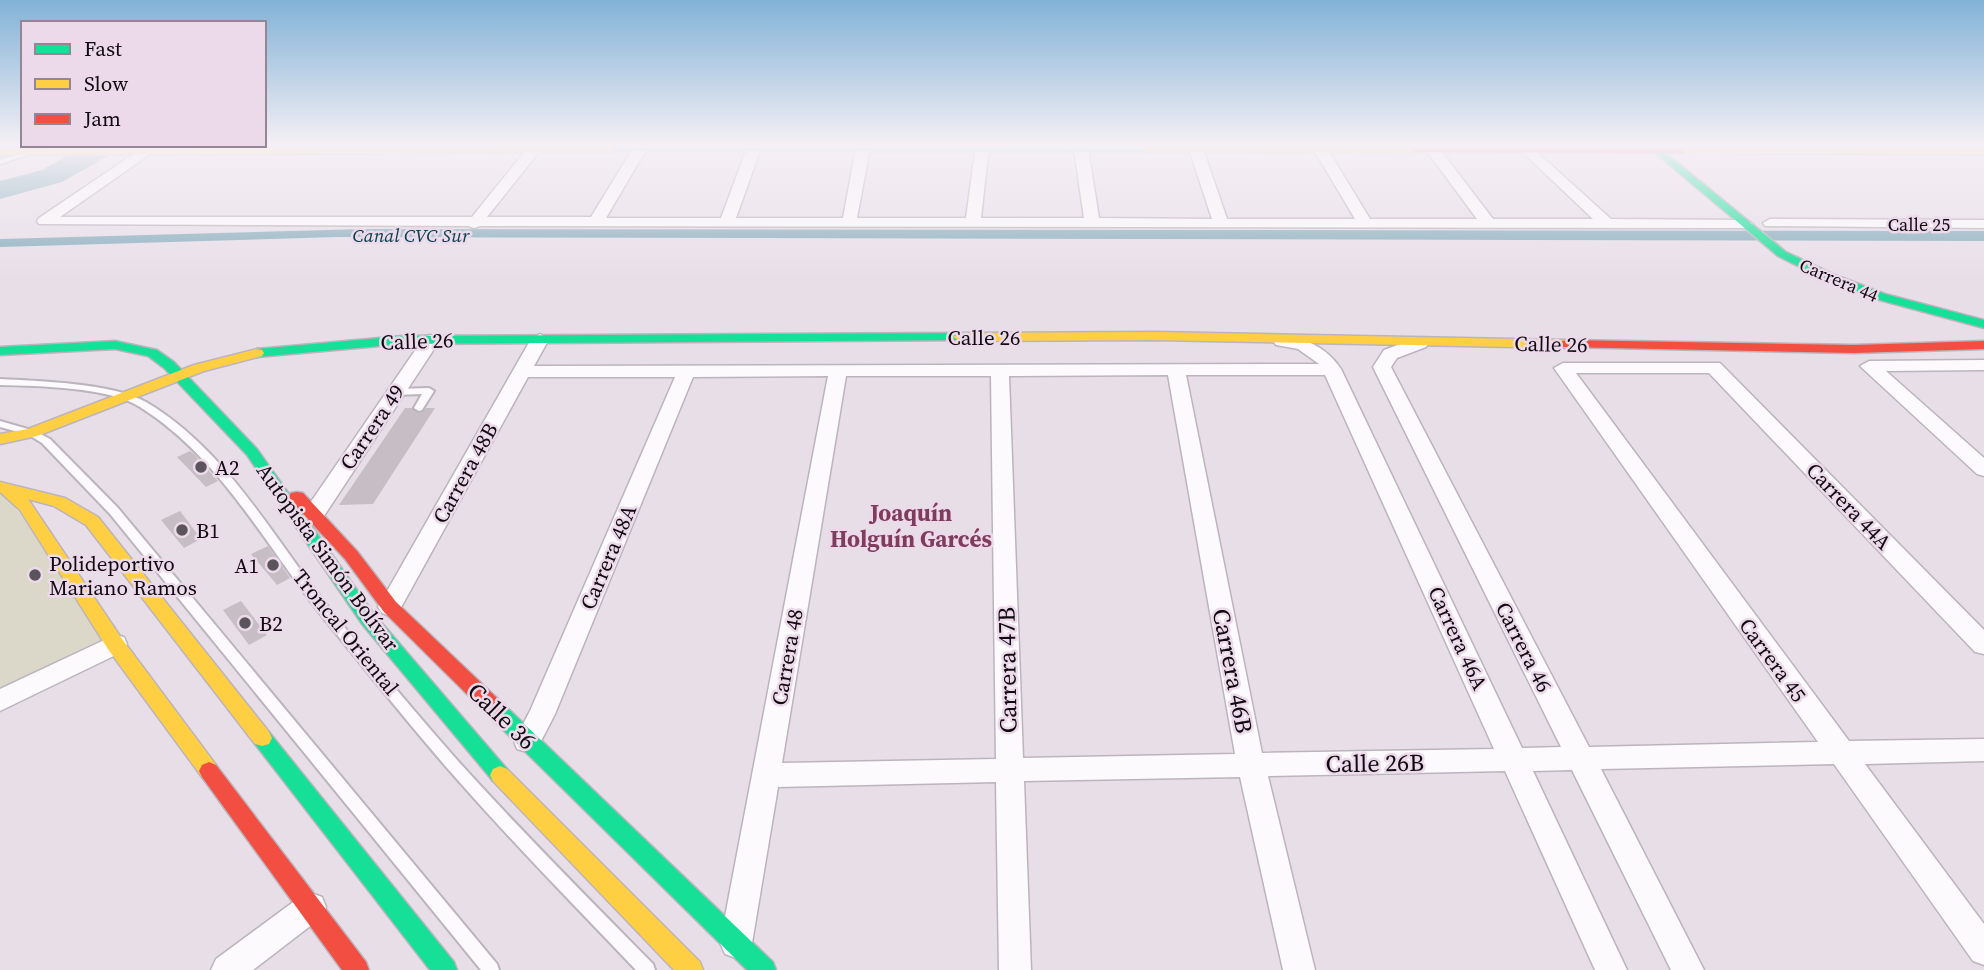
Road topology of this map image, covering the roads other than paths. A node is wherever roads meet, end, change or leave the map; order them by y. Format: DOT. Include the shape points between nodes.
graph roads {
  1 [pos="87,190"];
  2 [pos="501,190"];
  3 [pos="615,190"];
  4 [pos="738,190"];
  5 [pos="853,190"];
  6 [pos="977,190"];
  7 [pos="1088,190"];
  8 [pos="1210,190"];
  9 [pos="1345,190"];
  10 [pos="1463,190"];
  11 [pos="1571,190"];
  12 [pos="1710,190"];
  13 [pos="1724,190"];
  14 [pos="474,223"];
  15 [pos="595,223"];
  16 [pos="726,223"];
  17 [pos="849,223"];
  18 [pos="973,223"];
  19 [pos="1092,223"];
  20 [pos="1221,223"];
  21 [pos="1365,223"];
  22 [pos="1488,223"];
  23 [pos="1606,223"];
  24 [pos="1984,224"];
  25 [pos="1748,226"];
  26 [pos="1773,226"];
  27 [pos="1939,315"];
  28 [pos="1984,324"];
  29 [pos="540,339"];
  30 [pos="431,340"];
  31 [pos="1273,340"];
  32 [pos="1420,343"];
  33 [pos="1984,345"];
  34 [pos="0,351"];
  35 [pos="160,358"];
  36 [pos="1984,365"];
  37 [pos="1714,367"];
  38 [pos="1563,368"];
  39 [pos="1176,369"];
  40 [pos="1332,369"];
  41 [pos="1000,370"];
  42 [pos="838,371"];
  43 [pos="522,372"];
  44 [pos="686,372"];
  45 [pos="179,376"];
  46 [pos="0,382"];
  47 [pos="396,392"];
  48 [pos="127,398"];
  49 [pos="419,408"];
  50 [pos="0,424"];
  51 [pos="32,433"];
  52 [pos="0,439"];
  53 [pos="252,452"];
  54 [pos="1984,469"];
  55 [pos="3,488"];
  56 [pos="314,514"];
  57 [pos="390,607"];
  58 [pos="116,644"];
  59 [pos="1984,645"];
  60 [pos="0,701"];
  61 [pos="527,741"];
  62 [pos="1984,750"];
  63 [pos="1840,753"];
  64 [pos="1581,758"];
  65 [pos="1515,760"];
  66 [pos="1251,765"];
  67 [pos="1010,770"];
  68 [pos="766,775"];
  69 [pos="311,907"];
  70 [pos="736,943"];
  71 [pos="1984,950"];
  72 [pos="226,970"];
  73 [pos="357,970"];
  74 [pos="445,970"];
  75 [pos="491,970"];
  76 [pos="647,970"];
  77 [pos="691,970"];
  78 [pos="764,970"];
  79 [pos="1015,970"];
  80 [pos="1299,970"];
  81 [pos="1611,970"];
  82 [pos="1688,970"];
  1 -- 14 [label="street" via="44,221"];
  2 -- 14 [label="street"];
  3 -- 15 [label="street"];
  4 -- 16 [label="street"];
  5 -- 17 [label="street"];
  6 -- 18 [label="street"];
  7 -- 19 [label="street"];
  8 -- 20 [label="street"];
  9 -- 21 [label="street"];
  10 -- 22 [label="street"];
  11 -- 23 [label="street"];
  12 -- 25 [label="main road, Carrera 44"];
  13 -- 26 [label="main road, Carrera 44"];
  14 -- 15 [label="street"];
  15 -- 16 [label="street"];
  16 -- 17 [label="street"];
  17 -- 18 [label="street"];
  18 -- 19 [label="street"];
  19 -- 20 [label="street"];
  20 -- 21 [label="street"];
  21 -- 22 [label="street"];
  22 -- 23 [label="street"];
  23 -- 25 [label="street"];
  24 -- 26 [label="street, Calle 25"];
  25 -- 27 [label="main road, Carrera 44" via="1782,254 1832,280"];
  26 -- 27 [label="main road, Carrera 44" via="1862,284"];
  27 -- 28 [label="main road, Carrera 44"];
  29 -- 30 [label="main road, Calle 26"];
  29 -- 31 [label="main road, Calle 26" via="1155,336"];
  29 -- 43 [label="street, Carrera 48B"];
  30 -- 45 [label="main road, Calle 26" via="247,354"];
  30 -- 47 [label="street, Carrera 49"];
  31 -- 32 [label="main road, Calle 26"];
  31 -- 40 [label="street, Carrera 46A" via="1311,348"];
  32 -- 33 [label="main road, Calle 26" via="1854,349"];
  32 -- 64 [label="street, Carrera 46" via="1391,355 1382,367"];
  34 -- 35 [label="main road, Autopista Simón Bolívar" via="115,345"];
  35 -- 45 [label="main road, Autopista Simón Bolívar"];
  35 -- 48 [label="main road" via="150,377"];
  36 -- 54 [label="street" via="1869,366"];
  37 -- 38 [label="street, Calle 26"];
  37 -- 59 [label="street, Carrera 44A"];
  38 -- 63 [label="street, Carrera 45"];
  39 -- 40 [label="street, Calle 26"];
  39 -- 41 [label="street, Calle 26"];
  39 -- 66 [label="street, Carrera 46B"];
  40 -- 65 [label="street, Carrera 46A"];
  41 -- 42 [label="street, Calle 26"];
  41 -- 67 [label="street, Carrera 47B"];
  42 -- 44 [label="street, Calle 26"];
  42 -- 68 [label="street, Carrera 48"];
  43 -- 44 [label="street, Calle 26"];
  43 -- 57 [label="street, Carrera 48B"];
  44 -- 61 [label="street, Carrera 48A"];
  45 -- 48 [label="main road, Calle 26"];
  45 -- 53 [label="main road, Autopista Simón Bolívar"];
  46 -- 48 [label="lane, Troncal Oriental"];
  47 -- 49 [label="lane" via="429,391"];
  47 -- 56 [label="street, Carrera 49"];
  48 -- 51 [label="main road, Calle 26"];
  48 -- 76 [label="lane, Troncal Oriental" via="140,402 188,438 228,477 324,610 471,785"];
  50 -- 51 [label="lane"];
  51 -- 52 [label="main road, Calle 26"];
  51 -- 75 [label="lane" via="46,441 114,511"];
  53 -- 56 [label="main road, Calle 36"];
  53 -- 77 [label="main road, Autopista Simón Bolívar" via="368,619 475,747"];
  55 -- 58 [label="main road" via="26,506"];
  55 -- 74 [label="main road" via="59,502 92,522"];
  56 -- 57 [label="main road, Calle 36"];
  57 -- 61 [label="main road, Calle 36"];
  58 -- 60 [label="street"];
  58 -- 69 [label="main road"];
  61 -- 70 [label="main road, Calle 36"];
  62 -- 63 [label="street, Calle 26B"];
  63 -- 64 [label="street, Calle 26B"];
  63 -- 71 [label="street, Carrera 45"];
  64 -- 65 [label="street, Calle 26B"];
  64 -- 82 [label="street, Carrera 46"];
  65 -- 66 [label="street, Calle 26B"];
  65 -- 81 [label="street, Carrera 46A"];
  66 -- 67 [label="street, Calle 26B"];
  66 -- 80 [label="street, Carrera 46B"];
  67 -- 68 [label="street, Calle 26B"];
  67 -- 79 [label="street, Carrera 47B"];
  68 -- 70 [label="street, Carrera 48"];
  69 -- 72 [label="street"];
  69 -- 73 [label="main road"];
  70 -- 78 [label="main road, Calle 36"];
}
